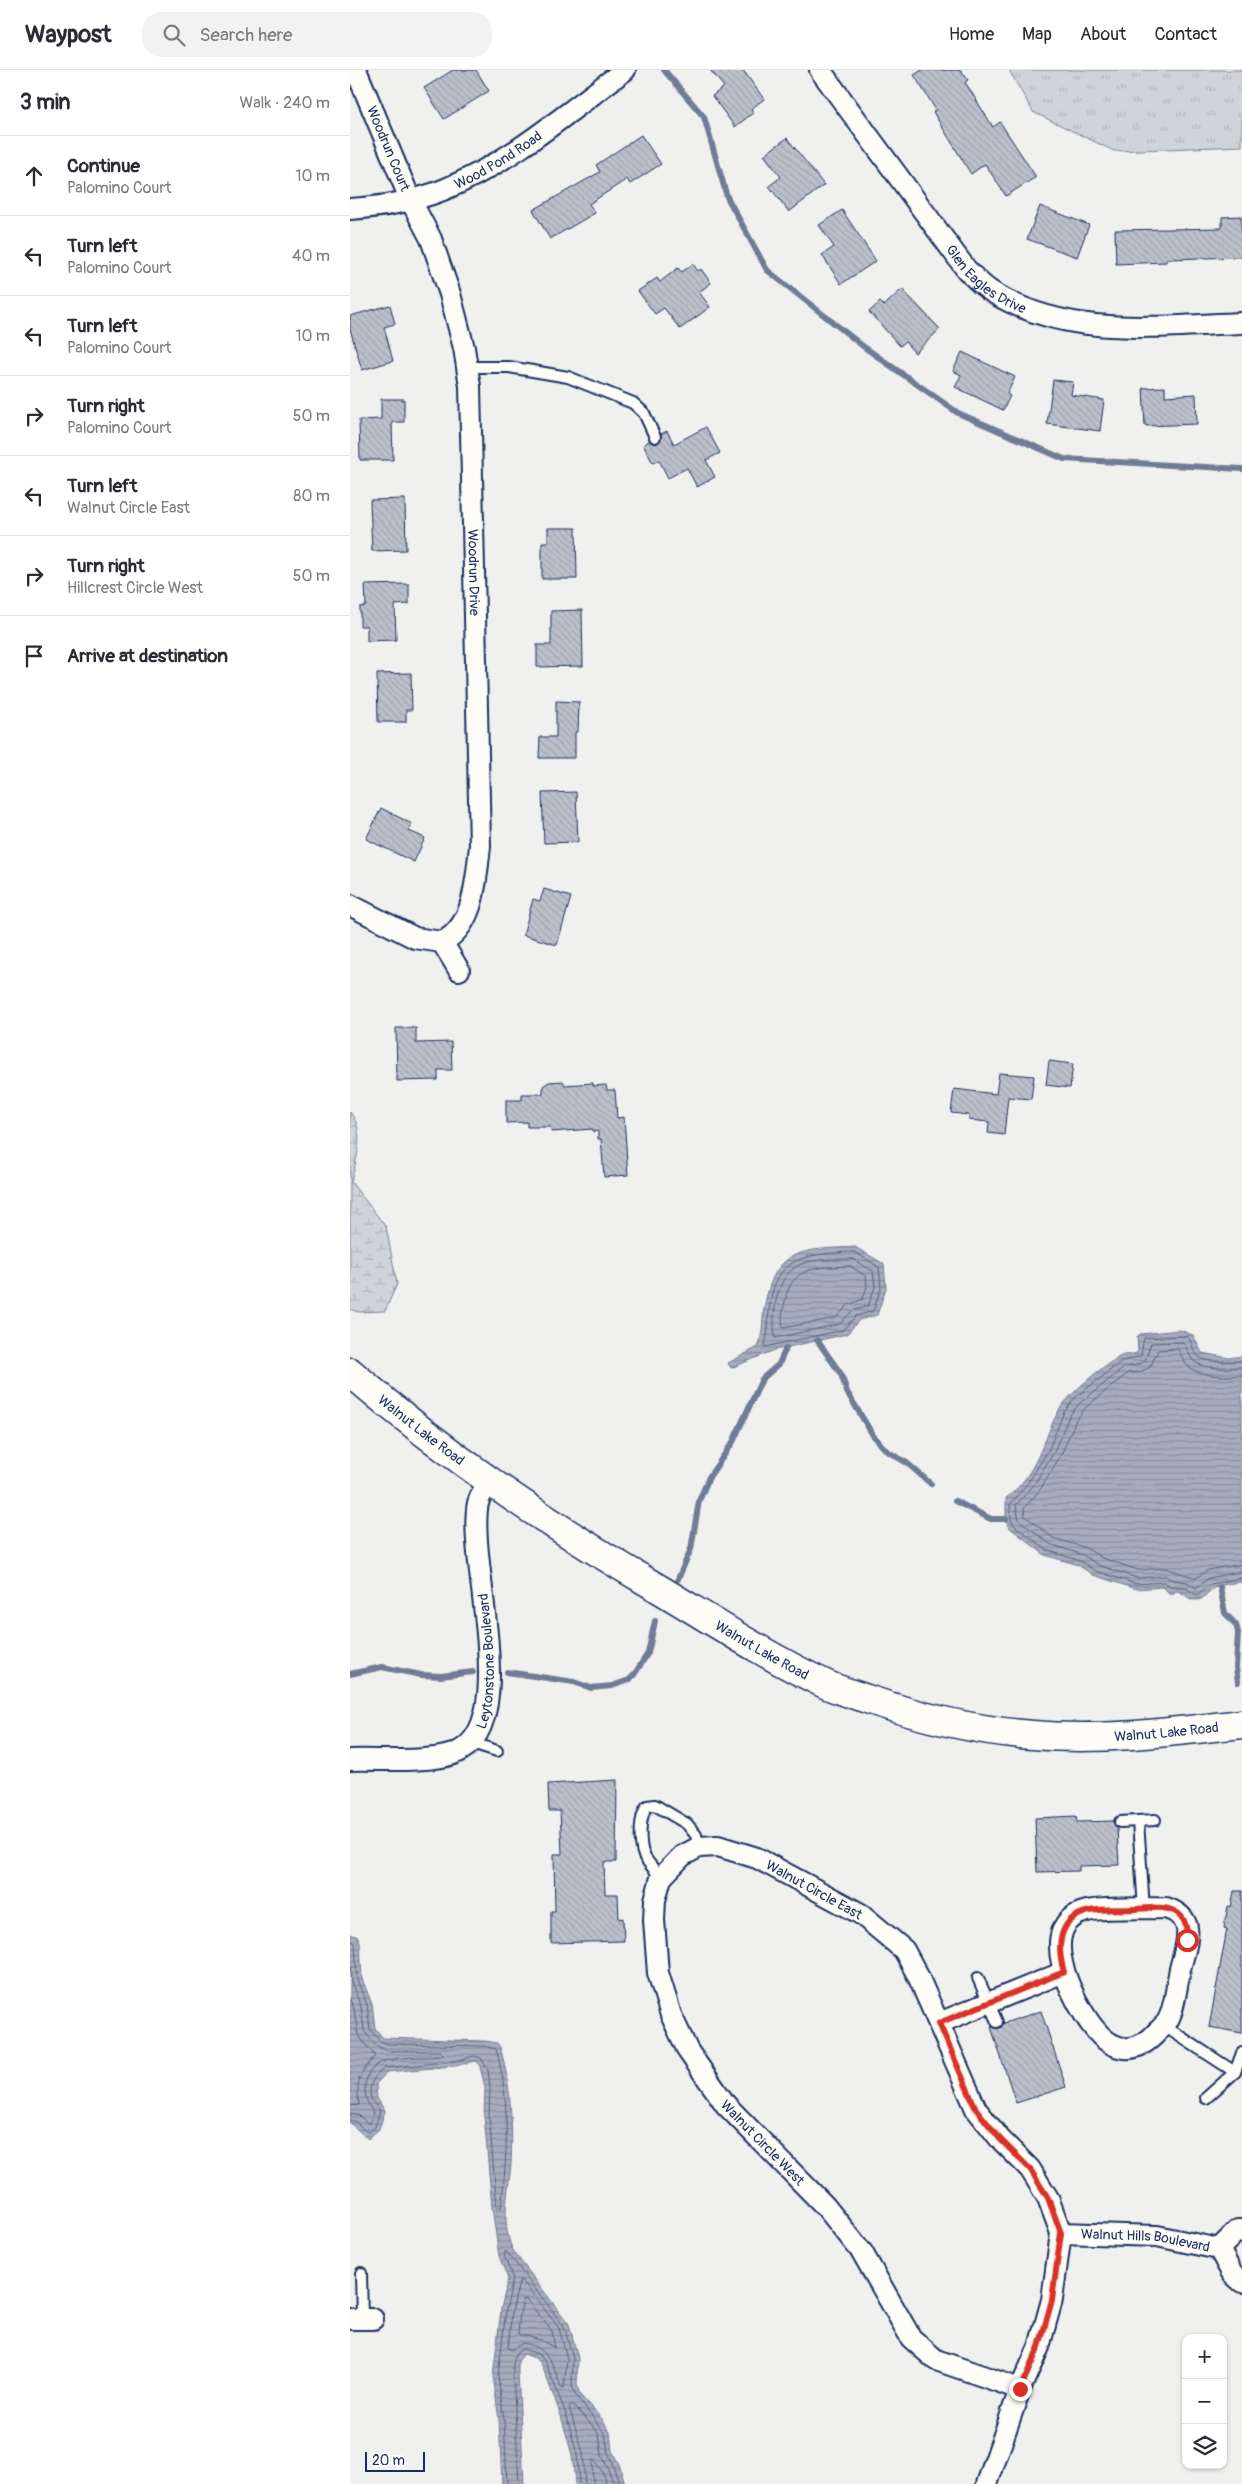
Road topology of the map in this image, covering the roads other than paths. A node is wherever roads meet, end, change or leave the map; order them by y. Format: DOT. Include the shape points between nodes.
graph roads {
  1 [pos="356,70"];
  2 [pos="625,70"];
  3 [pos="820,70"];
  4 [pos="410,199"];
  5 [pos="350,209"];
  6 [pos="1242,323"];
  7 [pos="467,367"];
  8 [pos="655,437"];
  9 [pos="350,905"];
  10 [pos="442,942"];
  11 [pos="459,970"];
  12 [pos="350,1372"];
  13 [pos="488,1482"];
  14 [pos="1242,1724"];
  15 [pos="472,1743"];
  16 [pos="497,1751"];
  17 [pos="350,1760"];
  18 [pos="1155,1820"];
  19 [pos="1138,1821"];
  20 [pos="1120,1822"];
  21 [pos="709,1847"];
  22 [pos="661,1878"];
  23 [pos="1144,1909"];
  24 [pos="1064,1972"];
  25 [pos="978,1978"];
  26 [pos="988,2003"];
  27 [pos="997,2022"];
  28 [pos="939,2023"];
  29 [pos="1164,2026"];
  30 [pos="1242,2053"];
  31 [pos="1235,2072"];
  32 [pos="1206,2098"];
  33 [pos="1242,2230"];
  34 [pos="1061,2233"];
  35 [pos="1218,2249"];
  36 [pos="360,2273"];
  37 [pos="1242,2282"];
  38 [pos="362,2319"];
  39 [pos="1020,2389"];
  40 [pos="988,2484"];
  1 -- 4 [label="street, Woodrun Court"];
  2 -- 4 [label="street, Wood Pond Road" via="481,172 442,190"];
  3 -- 6 [label="street, Glen Eagles Drive" via="966,269 990,291 1046,317 1076,324 1109,327"];
  4 -- 5 [label="street, Wood Pond Road"];
  4 -- 7 [label="street, Woodrun Drive" via="431,239 450,294"];
  7 -- 8 [label="lane" via="509,368 568,377 633,402 644,413"];
  7 -- 10 [label="street, Woodrun Drive" via="480,846 476,885 462,927"];
  9 -- 10 [label="street" via="415,938"];
  10 -- 11 [label="street"];
  12 -- 13 [label="street, Walnut Lake Road" via="416,1428"];
  13 -- 14 [label="street, Walnut Lake Road" via="583,1545 773,1656 827,1684 898,1709 959,1724 1034,1736 1175,1732"];
  13 -- 15 [label="street, Leytonstone Boulevard" via="478,1503 478,1538 490,1681 487,1709 480,1732"];
  15 -- 16 [label="lane"];
  15 -- 17 [label="street, Leytonstone Boulevard" via="451,1755"];
  18 -- 19 [label="lane"];
  19 -- 20 [label="lane"];
  19 -- 23 [label="lane"];
  21 -- 22 [label="street, Walnut Circle West" via="682,1856"];
  21 -- 22 [label="lane" via="687,1824 655,1805 647,1806 642,1812 644,1856"];
  21 -- 28 [label="street, Walnut Circle East" via="757,1858 861,1914 904,1950"];
  22 -- 39 [label="street, Walnut Circle West" via="654,1920 658,1973 671,2015 688,2051 726,2105 825,2206 862,2252 911,2338 936,2360"];
  23 -- 24 [label="street" via="1087,1912 1076,1916 1062,1933 1059,1945"];
  23 -- 29 [label="street" via="1174,1911 1187,1926 1187,1940 1169,2020"];
  24 -- 26 [label="street"];
  24 -- 29 [label="street" via="1083,2015 1111,2044 1121,2048 1142,2046"];
  25 -- 26 [label="lane"];
  26 -- 27 [label="lane"];
  26 -- 28 [label="street"];
  28 -- 34 [label="street, Walnut Circle East" via="976,2109 1030,2169 1048,2198"];
  29 -- 31 [label="lane"];
  30 -- 31 [label="lane"];
  31 -- 32 [label="lane"];
  33 -- 35 [label="street"];
  34 -- 35 [label="street, Walnut Hills Boulevard" via="1157,2236"];
  34 -- 39 [label="street" via="1052,2300 1039,2347"];
  35 -- 37 [label="street, Walnut Hills Boulevard" via="1232,2273"];
  36 -- 38 [label="lane"];
  39 -- 40 [label="street"];
}
